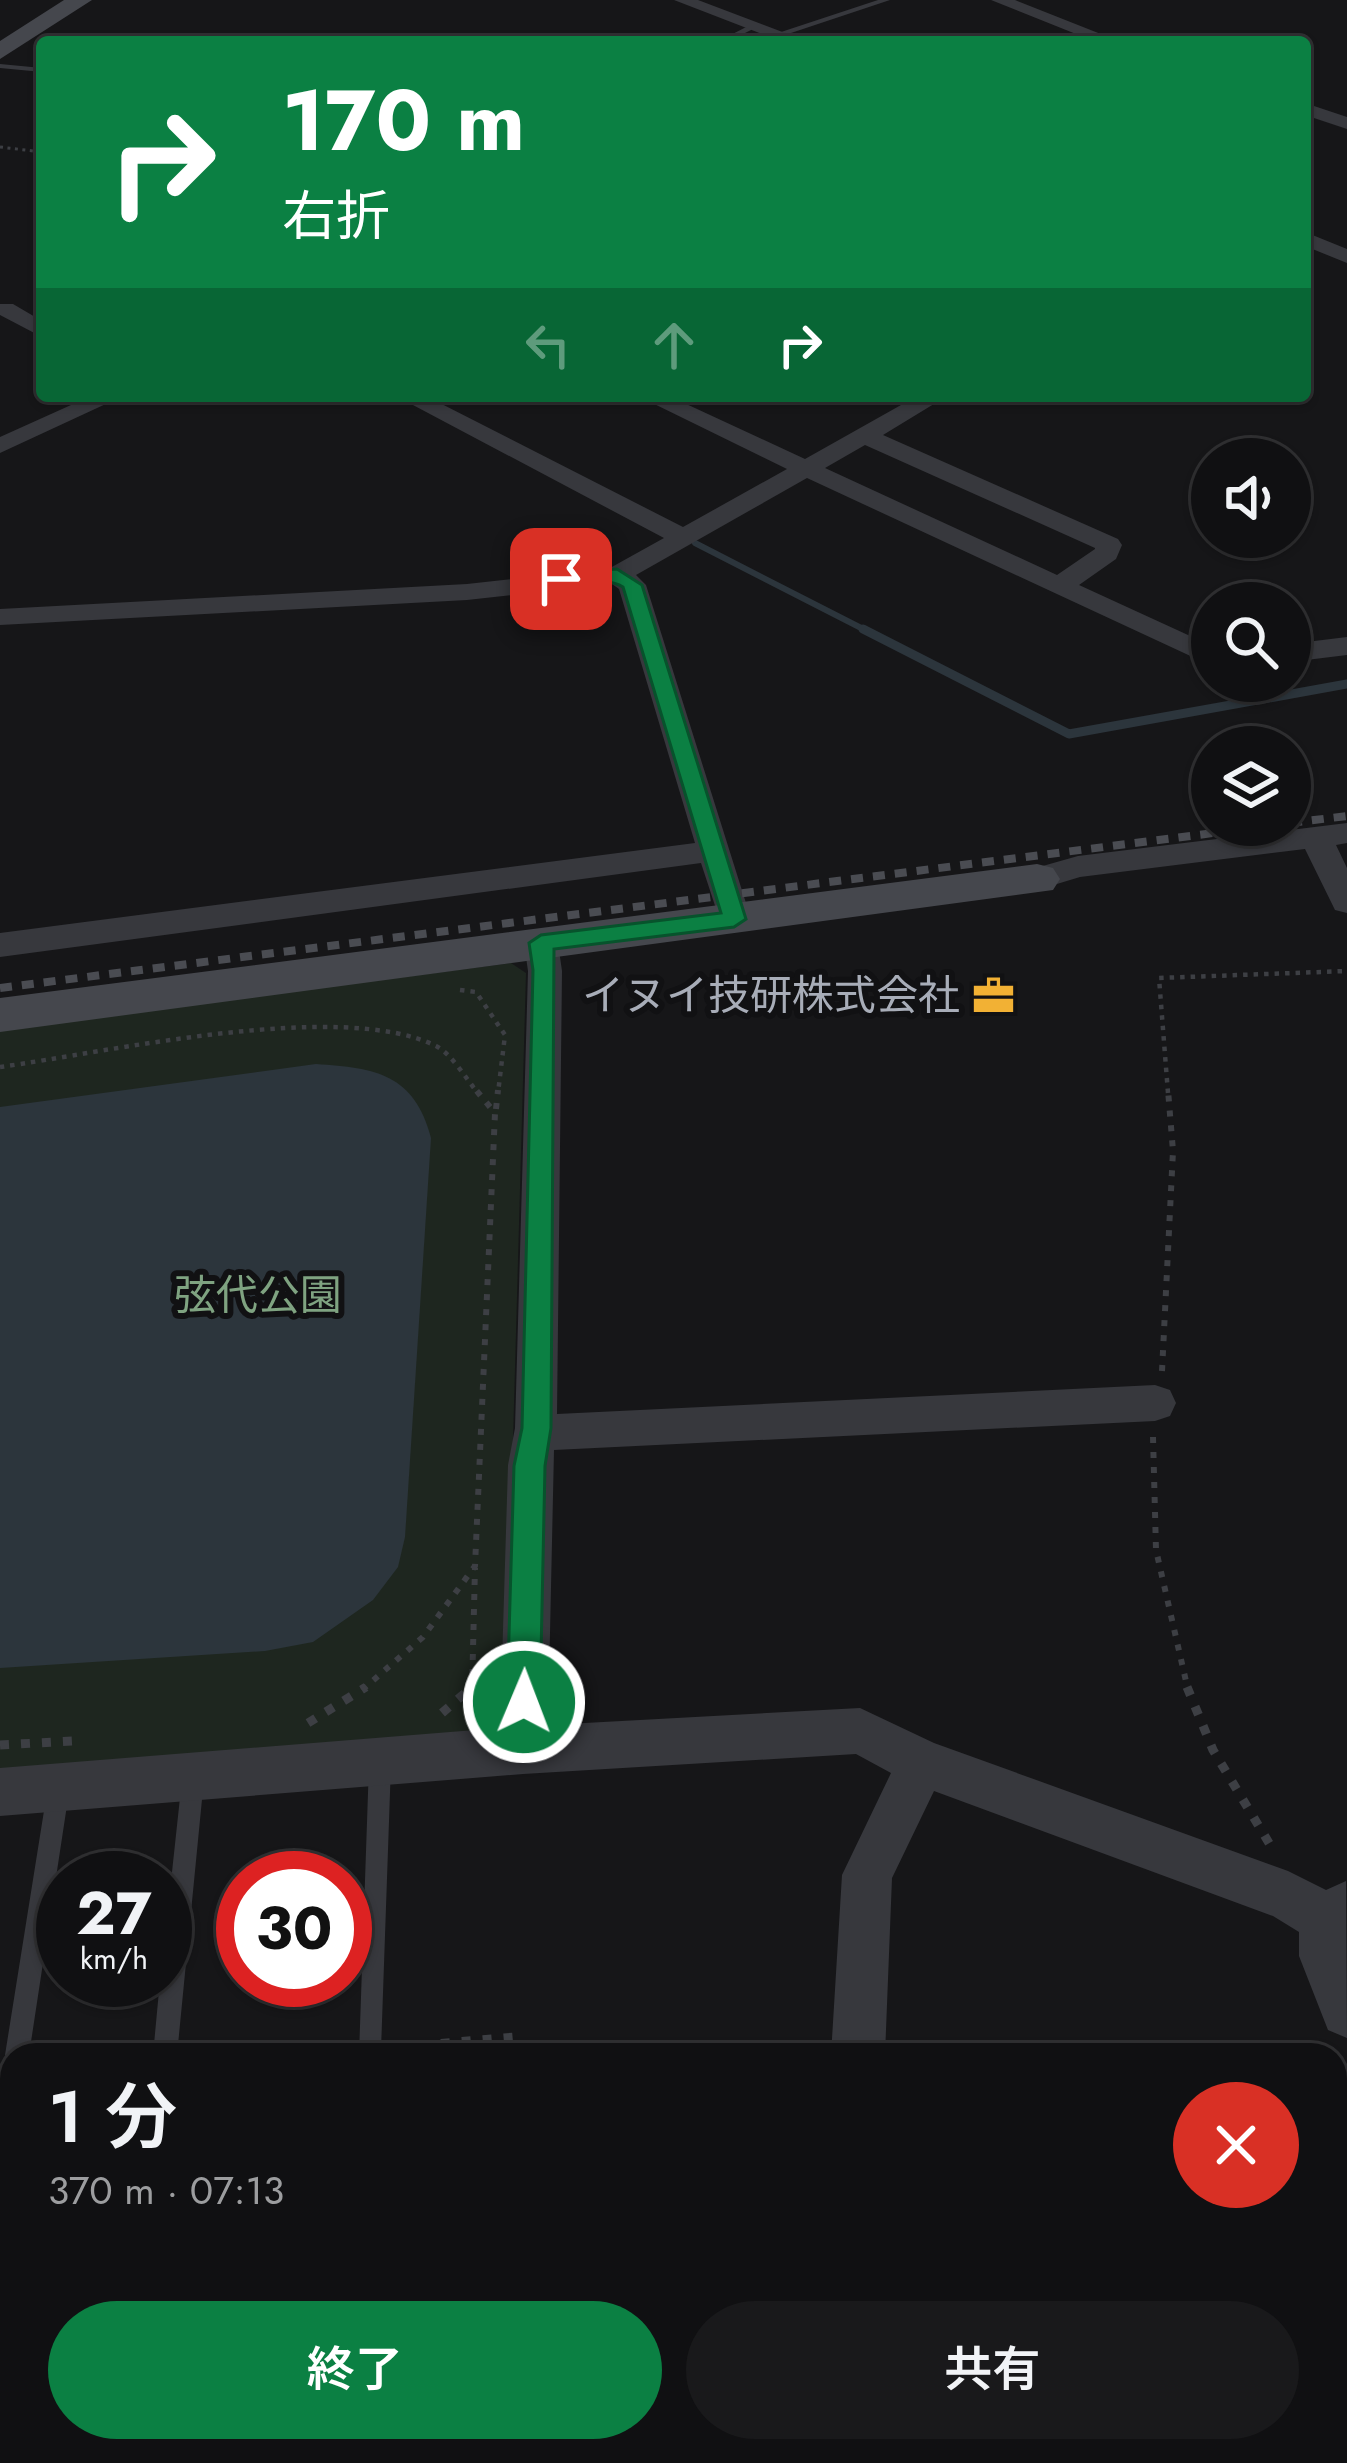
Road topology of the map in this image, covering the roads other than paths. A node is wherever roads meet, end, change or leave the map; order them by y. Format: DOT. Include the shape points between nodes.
graph roads {
  1 [pos="80,0"];
  2 [pos="682,0"];
  3 [pos="886,0"];
  4 [pos="1000,0"];
  5 [pos="757,25"];
  6 [pos="782,33"];
  7 [pos="734,36"];
  8 [pos="788,36"];
  9 [pos="1096,36"];
  10 [pos="0,52"];
  11 [pos="0,66"];
  12 [pos="36,69"];
  13 [pos="1311,111"];
  14 [pos="1347,123"];
  15 [pos="1311,244"];
  16 [pos="1347,257"];
  17 [pos="5,309"];
  18 [pos="36,327"];
  19 [pos="97,402"];
  20 [pos="421,402"];
  21 [pos="663,402"];
  22 [pos="701,402"];
  23 [pos="924,402"];
  24 [pos="683,411"];
  25 [pos="865,436"];
  26 [pos="0,446"];
  27 [pos="806,468"];
  28 [pos="684,538"];
  29 [pos="617,575"];
  30 [pos="1060,585"];
  31 [pos="0,617"];
  32 [pos="1347,646"];
  33 [pos="1191,650"];
  34 [pos="1311,650"];
  35 [pos="1331,834"];
  36 [pos="712,851"];
  37 [pos="1037,879"];
  38 [pos="1347,902"];
  39 [pos="734,919"];
  40 [pos="541,943"];
  41 [pos="0,945"];
  42 [pos="0,1015"];
  43 [pos="1155,1402"];
  44 [pos="536,1428"];
  45 [pos="523,1750"];
  46 [pos="922,1763"];
  47 [pos="380,1764"];
  48 [pos="193,1779"];
  49 [pos="58,1788"];
  50 [pos="0,1792"];
  51 [pos="1320,1907"];
  52 [pos="1347,2011"];
  53 [pos="19,2043"];
  54 [pos="166,2043"];
  55 [pos="369,2043"];
  56 [pos="858,2043"];
  1 -- 10 [label="street"];
  2 -- 5 [label="street"];
  3 -- 6 [label="lane"];
  4 -- 9 [label="street"];
  5 -- 6 [label="street"];
  5 -- 7 [label="lane"];
  6 -- 8 [label="street"];
  11 -- 12 [label="lane"];
  13 -- 14 [label="street"];
  15 -- 16 [label="street"];
  17 -- 18 [label="street"];
  19 -- 26 [label="street"];
  20 -- 28 [label="street"];
  21 -- 24 [label="street"];
  22 -- 24 [label="street"];
  23 -- 25 [label="street"];
  24 -- 27 [label="street"];
  25 -- 27 [label="street"];
  25 -- 30 [label="street" via="1109,544"];
  27 -- 28 [label="street"];
  27 -- 30 [label="street"];
  28 -- 29 [label="street"];
  29 -- 31 [label="street" via="467,592"];
  29 -- 36 [label="street" via="632,585"];
  30 -- 33 [label="street"];
  32 -- 34 [label="street"];
  35 -- 37 [label="street"];
  35 -- 38 [label="street"];
  36 -- 39 [label="street"];
  36 -- 41 [label="street"];
  37 -- 39 [label="street"];
  39 -- 40 [label="street"];
  40 -- 42 [label="street"];
  40 -- 44 [label="street"];
  43 -- 44 [label="street" via="564,1434"];
  44 -- 45 [label="street"];
  45 -- 46 [label="street" via="860,1731"];
  45 -- 47 [label="street"];
  46 -- 51 [label="street"];
  46 -- 56 [label="street" via="867,1874"];
  47 -- 48 [label="street"];
  47 -- 55 [label="lane"];
  48 -- 49 [label="street"];
  48 -- 54 [label="lane"];
  49 -- 50 [label="street"];
  49 -- 53 [label="lane"];
  51 -- 52 [label="street" via="1325,1955"];
}
